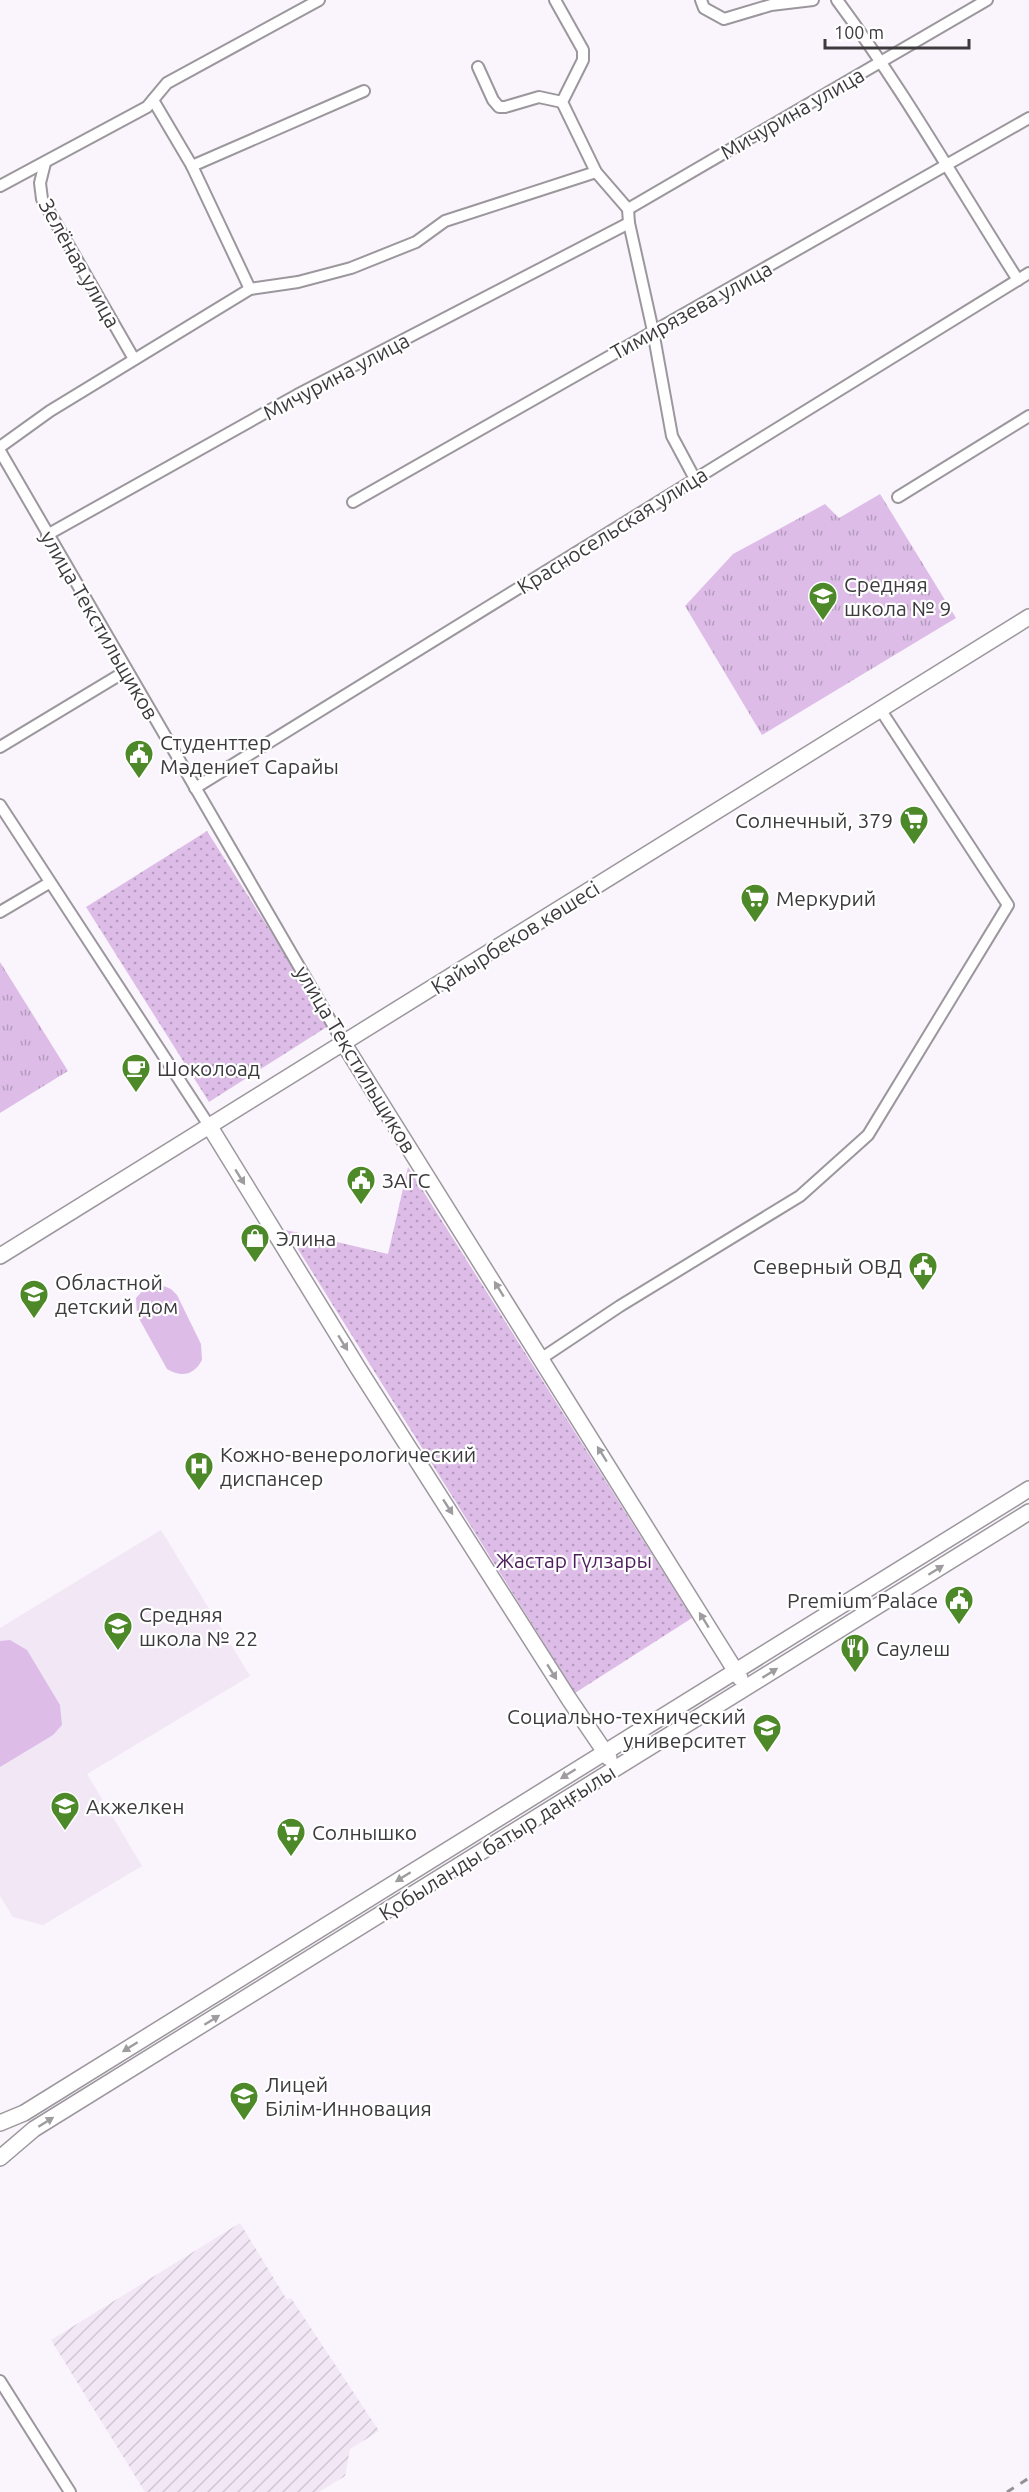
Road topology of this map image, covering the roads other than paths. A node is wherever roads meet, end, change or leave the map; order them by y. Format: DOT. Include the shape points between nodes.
graph roads {
  1 [pos="318,0"];
  2 [pos="555,0"];
  3 [pos="701,0"];
  4 [pos="813,0"];
  5 [pos="837,0"];
  6 [pos="987,0"];
  7 [pos="882,61"];
  8 [pos="478,67"];
  9 [pos="364,91"];
  10 [pos="153,100"];
  11 [pos="562,102"];
  12 [pos="1029,118"];
  13 [pos="45,163"];
  14 [pos="192,166"];
  15 [pos="945,167"];
  16 [pos="596,172"];
  17 [pos="0,186"];
  18 [pos="628,209"];
  19 [pos="628,224"];
  20 [pos="1029,273"];
  21 [pos="1018,280"];
  22 [pos="250,288"];
  23 [pos="654,331"];
  24 [pos="134,360"];
  25 [pos="1029,416"];
  26 [pos="0,449"];
  27 [pos="695,479"];
  28 [pos="898,497"];
  29 [pos="353,502"];
  30 [pos="48,535"];
  31 [pos="1029,617"];
  32 [pos="126,671"];
  33 [pos="880,709"];
  34 [pos="0,747"];
  35 [pos="195,788"];
  36 [pos="0,806"];
  37 [pos="50,883"];
  38 [pos="0,912"];
  39 [pos="344,1044"];
  40 [pos="210,1127"];
  41 [pos="0,1256"];
  42 [pos="542,1358"];
  43 [pos="1029,1489"];
  44 [pos="1029,1512"];
  45 [pos="736,1671"];
  46 [pos="746,1688"];
  47 [pos="604,1751"];
  48 [pos="617,1768"];
  49 [pos="0,2123"];
  50 [pos="0,2158"];
  51 [pos="0,2381"];
  52 [pos="70,2492"];
  1 -- 10 [label="street" via="167,83"];
  2 -- 11 [label="street" via="583,50 584,60"];
  3 -- 4 [label="street" via="704,8 724,19 771,5"];
  5 -- 7 [label="street"];
  6 -- 7 [label="street, Мичурина улица"];
  7 -- 15 [label="street"];
  7 -- 18 [label="street, Мичурина улица"];
  8 -- 11 [label="street" via="499,107 539,97"];
  9 -- 14 [label="street"];
  10 -- 13 [label="street"];
  10 -- 14 [label="street"];
  11 -- 16 [label="street"];
  12 -- 15 [label="street, Тимирязева улица"];
  13 -- 17 [label="street"];
  13 -- 24 [label="street, Зелёная улица" via="40,183 42,199"];
  14 -- 22 [label="street"];
  15 -- 21 [label="street"];
  15 -- 23 [label="street, Тимирязева улица"];
  16 -- 18 [label="street"];
  16 -- 22 [label="street" via="440,223 416,242 351,268 298,282"];
  18 -- 19 [label="street"];
  19 -- 23 [label="street"];
  19 -- 30 [label="street, Мичурина улица" via="297,395"];
  20 -- 21 [label="street, Красносельская улица"];
  21 -- 27 [label="street, Красносельская улица"];
  22 -- 24 [label="street"];
  23 -- 27 [label="street" via="672,436"];
  23 -- 29 [label="street, Тимирязева улица"];
  24 -- 26 [label="street" via="50,411"];
  25 -- 28 [label="street"];
  26 -- 30 [label="street, улица Текстильщиков"];
  27 -- 35 [label="street, Красносельская улица"];
  30 -- 32 [label="street, улица Текстильщиков"];
  31 -- 33 [label="street, Қайырбеков көшесі"];
  32 -- 34 [label="street"];
  32 -- 35 [label="street, улица Текстильщиков"];
  33 -- 39 [label="street, Қайырбеков көшесі"];
  33 -- 42 [label="street" via="1008,905 868,1135 842,1161 800,1196"];
  35 -- 39 [label="street, улица Текстильщиков"];
  36 -- 37 [label="street"];
  37 -- 38 [label="street"];
  37 -- 40 [label="street"];
  39 -- 40 [label="street, Қайырбеков көшесі"];
  42 -- 39 [label="street, улица Текстильщиков, one-way"];
  40 -- 41 [label="street, Қайырбеков көшесі"];
  40 -- 47 [label="street, one-way" via="358,1368"];
  45 -- 42 [label="street, улица Текстильщиков, one-way"];
  43 -- 45 [label="street, Қобыланды батыр даңғылы"];
  46 -- 44 [label="street, Қобыланды батыр даңғылы, one-way"];
  45 -- 46 [label="street, улица Текстильщиков"];
  45 -- 47 [label="street, Қобыланды батыр даңғылы"];
  46 -- 48 [label="street, Қобыланды батыр даңғылы"];
  47 -- 48 [label="street"];
  47 -- 49 [label="street, Қобыланды батыр даңғылы, one-way" via="24,2113"];
  50 -- 48 [label="street, Қобыланды батыр даңғылы, one-way" via="34,2129"];
  51 -- 52 [label="street"];
}
